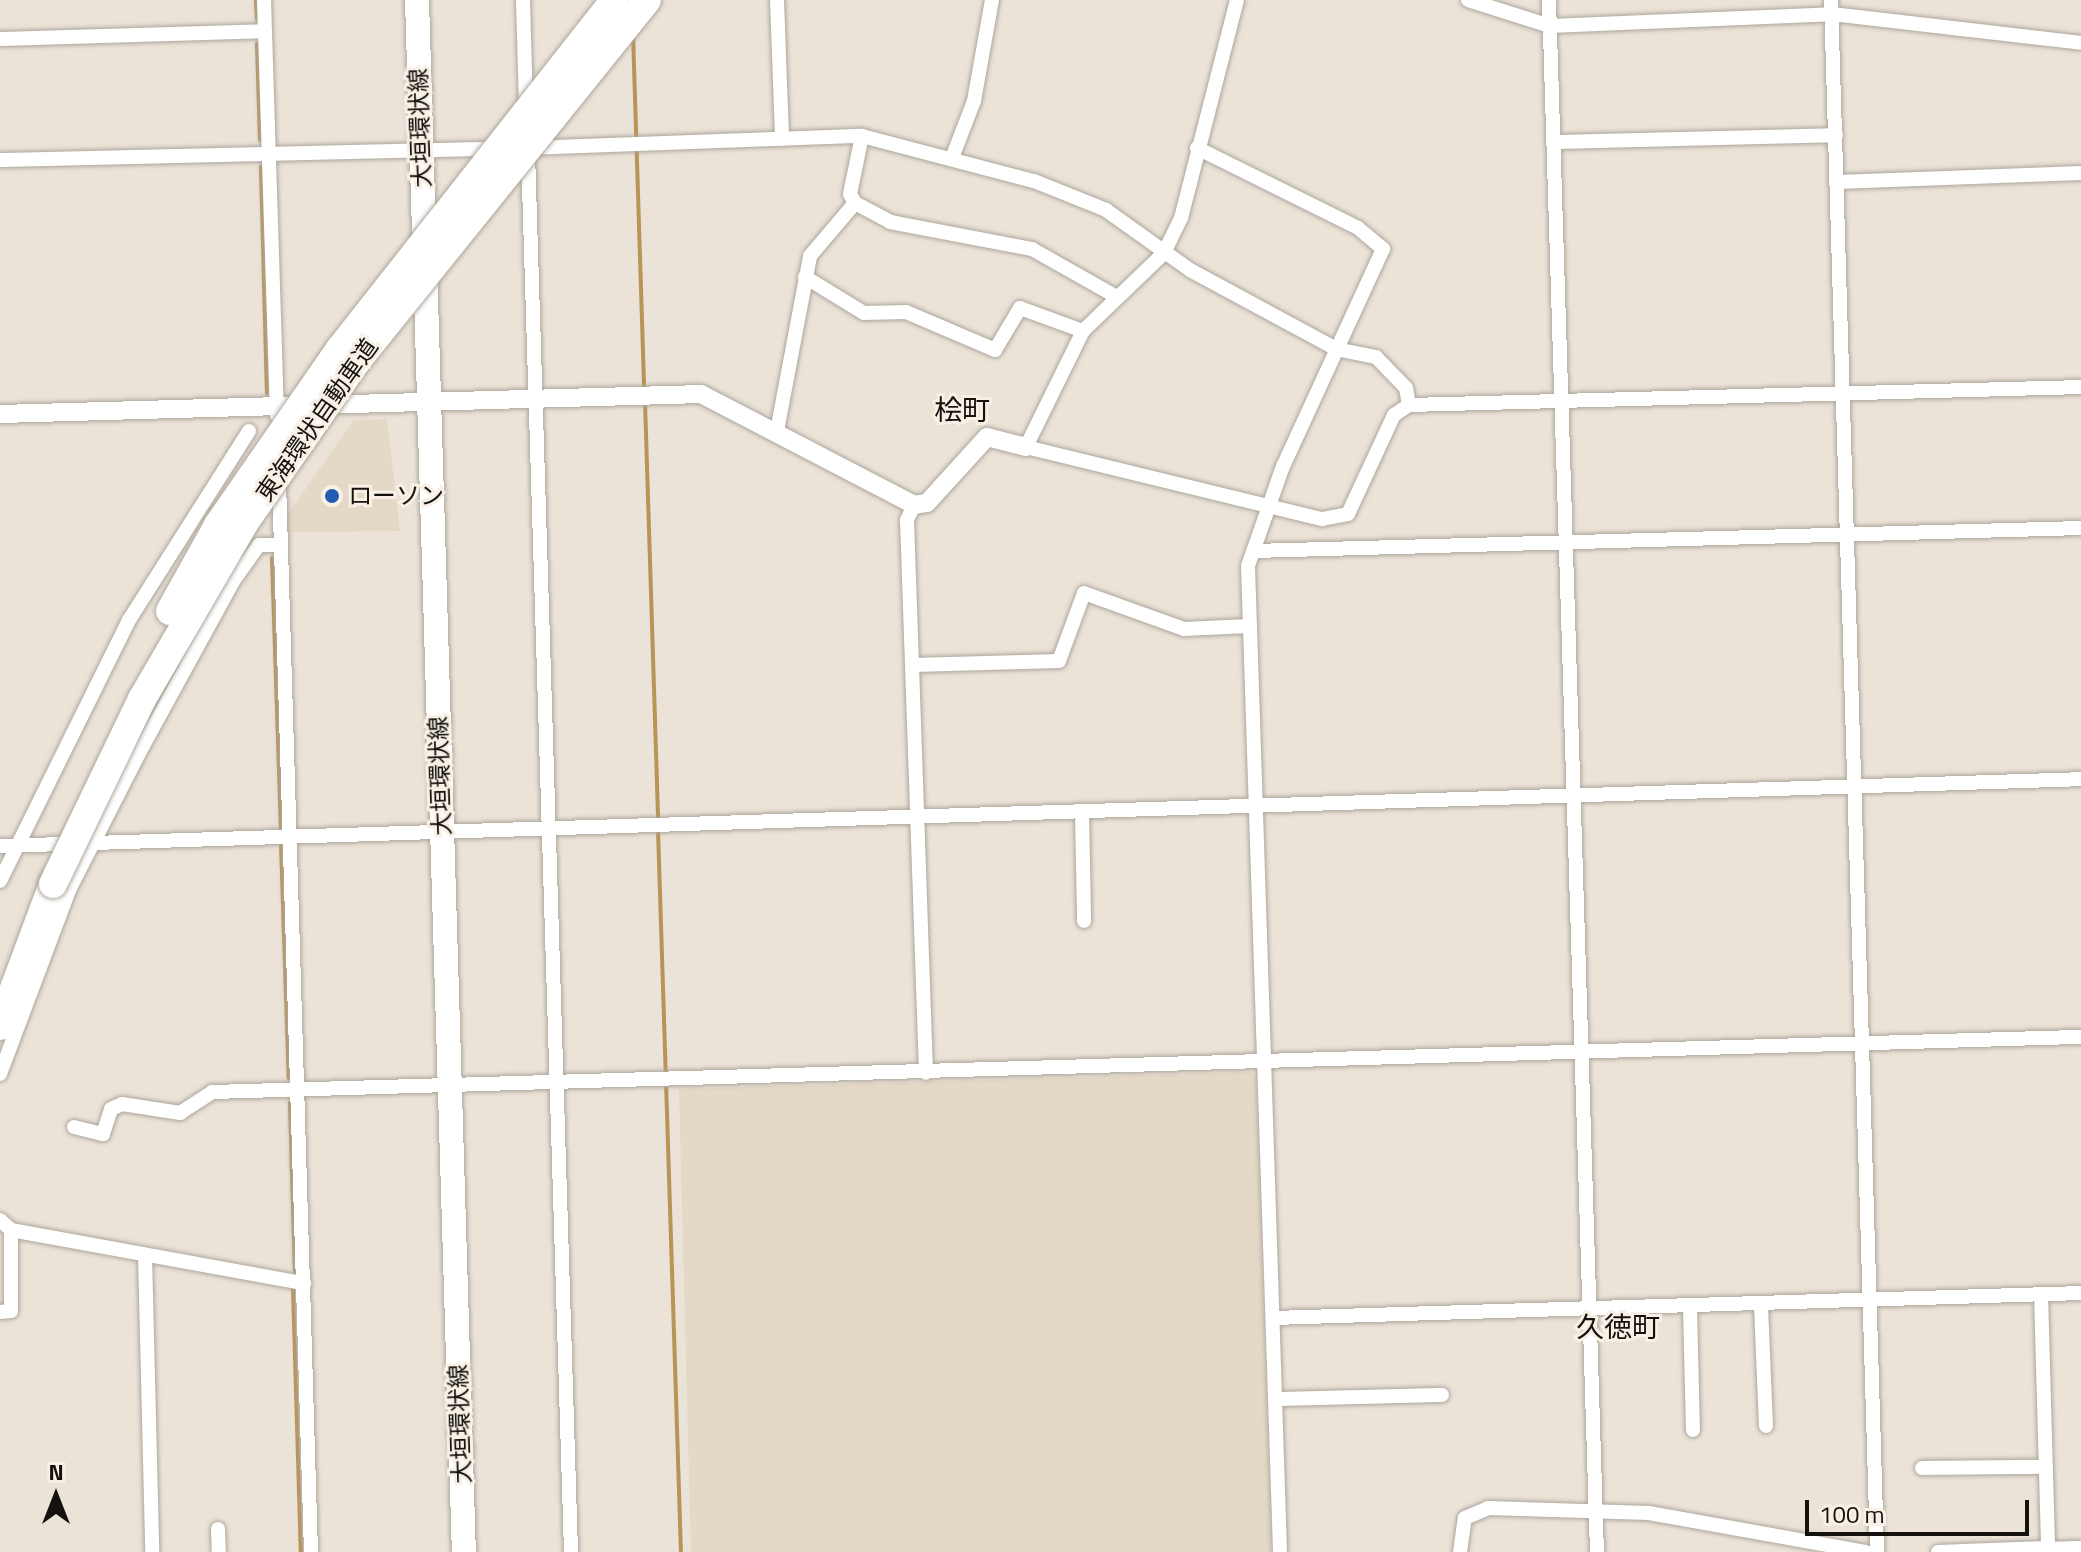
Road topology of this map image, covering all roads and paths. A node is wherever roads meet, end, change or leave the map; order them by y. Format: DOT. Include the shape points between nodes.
graph roads {
  1 [pos="264,0"];
  2 [pos="417,0"];
  3 [pos="523,0"];
  4 [pos="597,0"];
  5 [pos="615,0"];
  6 [pos="647,0"];
  7 [pos="777,0"];
  8 [pos="992,0"];
  9 [pos="1237,0"];
  10 [pos="1468,0"];
  11 [pos="1549,0"];
  12 [pos="1832,7"];
  13 [pos="1550,26"];
  14 [pos="265,31"];
  15 [pos="0,39"];
  16 [pos="2081,43"];
  17 [pos="1836,135"];
  18 [pos="862,136"];
  19 [pos="782,139"];
  20 [pos="1554,142"];
  21 [pos="528,148"];
  22 [pos="1197,148"];
  23 [pos="421,152"];
  24 [pos="269,156"];
  25 [pos="952,158"];
  26 [pos="0,160"];
  27 [pos="2081,173"];
  28 [pos="1837,182"];
  29 [pos="855,203"];
  30 [pos="449,204"];
  31 [pos="1164,253"];
  32 [pos="805,277"];
  33 [pos="1115,296"];
  34 [pos="1083,331"];
  35 [pos="1336,349"];
  36 [pos="2081,387"];
  37 [pos="1845,393"];
  38 [pos="534,395"];
  39 [pos="428,399"];
  40 [pos="1564,402"];
  41 [pos="1409,405"];
  42 [pos="277,406"];
  43 [pos="0,414"];
  44 [pos="249,431"];
  45 [pos="777,431"];
  46 [pos="1026,447"];
  47 [pos="914,505"];
  48 [pos="1268,507"];
  49 [pos="2081,528"];
  50 [pos="1848,536"];
  51 [pos="1568,542"];
  52 [pos="281,545"];
  53 [pos="173,547"];
  54 [pos="1253,551"];
  55 [pos="234,580"];
  56 [pos="1249,626"];
  57 [pos="913,665"];
  58 [pos="2081,779"];
  59 [pos="1854,785"];
  60 [pos="1579,797"];
  61 [pos="1255,807"];
  62 [pos="1082,812"];
  63 [pos="917,817"];
  64 [pos="549,828"];
  65 [pos="442,831"];
  66 [pos="288,836"];
  67 [pos="92,842"];
  68 [pos="17,845"];
  69 [pos="0,846"];
  70 [pos="0,881"];
  71 [pos="53,884"];
  72 [pos="1084,921"];
  73 [pos="0,1026"];
  74 [pos="2081,1037"];
  75 [pos="1862,1044"];
  76 [pos="1584,1052"];
  77 [pos="1263,1065"];
  78 [pos="926,1073"];
  79 [pos="0,1074"];
  80 [pos="554,1084"];
  81 [pos="450,1086"];
  82 [pos="297,1091"];
  83 [pos="74,1127"];
  84 [pos="5,1225"];
  85 [pos="145,1255"];
  86 [pos="304,1283"];
  87 [pos="2081,1293"];
  88 [pos="2041,1294"];
  89 [pos="1871,1302"];
  90 [pos="1761,1306"];
  91 [pos="1690,1308"];
  92 [pos="1593,1310"];
  93 [pos="0,1312"];
  94 [pos="1273,1318"];
  95 [pos="1442,1395"];
  96 [pos="1276,1399"];
  97 [pos="1766,1426"];
  98 [pos="1693,1430"];
  99 [pos="2044,1467"];
  100 [pos="1922,1468"];
  101 [pos="1598,1511"];
  102 [pos="218,1529"];
  103 [pos="2081,1548"];
  104 [pos="2047,1550"];
  105 [pos="1984,1551"];
  106 [pos="152,1552"];
  107 [pos="219,1552"];
  108 [pos="311,1552"];
  109 [pos="464,1552"];
  110 [pos="571,1552"];
  111 [pos="1280,1552"];
  112 [pos="1460,1552"];
  113 [pos="1597,1552"];
  114 [pos="1866,1552"];
  115 [pos="1877,1552"];
  116 [pos="1938,1552"];
  1 -- 14 [label="street"];
  2 -- 23 [label="main road, 大垣環状線"];
  3 -- 21 [label="street"];
  4 -- 30 [label="highway, bridge"];
  5 -- 30 [label="highway, 東海環状自動車道, bridge"];
  6 -- 71 [label="highway, 東海環状自動車道, bridge" via="356,362 245,522 142,699"];
  7 -- 19 [label="street"];
  8 -- 25 [label="street" via="974,101"];
  9 -- 22 [label="street"];
  10 -- 13 [label="street"];
  11 -- 13 [label="street"];
  12 -- 13 [label="street"];
  12 -- 16 [label="street"];
  12 -- 17 [label="street"];
  13 -- 20 [label="street"];
  14 -- 15 [label="street"];
  14 -- 24 [label="street"];
  17 -- 20 [label="street"];
  17 -- 28 [label="street"];
  18 -- 19 [label="street"];
  18 -- 25 [label="street"];
  18 -- 29 [label="street" via="851,184"];
  19 -- 21 [label="street"];
  20 -- 40 [label="street"];
  21 -- 23 [label="street"];
  21 -- 38 [label="street"];
  22 -- 31 [label="street" via="1184,209"];
  22 -- 35 [label="street" via="1358,228 1383,249"];
  23 -- 24 [label="street"];
  23 -- 39 [label="main road, 大垣環状線"];
  24 -- 26 [label="street"];
  24 -- 42 [label="street"];
  25 -- 31 [label="street" via="1106,210"];
  27 -- 28 [label="street"];
  28 -- 37 [label="street"];
  29 -- 32 [label="street" via="810,256"];
  29 -- 33 [label="street" via="890,222 1032,249"];
  30 -- 71 [label="highway, 東海環状自動車道, bridge" via="218,525 127,696"];
  31 -- 33 [label="street"];
  31 -- 35 [label="street"];
  32 -- 34 [label="street" via="864,313 906,312 995,350 1020,308"];
  32 -- 45 [label="street"];
  33 -- 34 [label="street"];
  34 -- 46 [label="street"];
  35 -- 41 [label="street" via="1376,357 1406,388"];
  35 -- 48 [label="street"];
  36 -- 37 [label="street"];
  37 -- 40 [label="street"];
  37 -- 50 [label="street"];
  38 -- 39 [label="street"];
  38 -- 45 [label="street" via="711,396"];
  38 -- 64 [label="street"];
  39 -- 42 [label="street"];
  39 -- 65 [label="main road, 大垣環状線"];
  40 -- 41 [label="street"];
  40 -- 51 [label="street"];
  41 -- 48 [label="street" via="1394,415 1348,514 1322,519"];
  42 -- 43 [label="street"];
  42 -- 52 [label="street"];
  44 -- 53 [label="street"];
  45 -- 47 [label="street"];
  46 -- 47 [label="street" via="987,437 927,503"];
  46 -- 48 [label="street"];
  47 -- 57 [label="street" via="907,520"];
  48 -- 54 [label="street"];
  49 -- 50 [label="street"];
  50 -- 51 [label="street"];
  50 -- 59 [label="street"];
  51 -- 54 [label="street"];
  51 -- 60 [label="street"];
  52 -- 55 [label="street" via="259,545"];
  52 -- 66 [label="street"];
  53 -- 55 [label="street"];
  53 -- 68 [label="street"];
  54 -- 56 [label="street"];
  55 -- 67 [label="street"];
  56 -- 57 [label="street" via="1184,629 1084,593 1059,661"];
  56 -- 61 [label="street"];
  57 -- 63 [label="street"];
  58 -- 59 [label="street"];
  59 -- 60 [label="street"];
  59 -- 75 [label="street"];
  60 -- 61 [label="street"];
  60 -- 76 [label="street"];
  61 -- 62 [label="street"];
  61 -- 77 [label="street"];
  62 -- 63 [label="street"];
  62 -- 72 [label="street"];
  63 -- 64 [label="street"];
  63 -- 78 [label="street"];
  64 -- 65 [label="street"];
  64 -- 80 [label="street"];
  65 -- 66 [label="street"];
  65 -- 81 [label="main road, 大垣環状線"];
  66 -- 67 [label="street"];
  66 -- 82 [label="street"];
  67 -- 68 [label="street"];
  67 -- 79 [label="street"];
  68 -- 69 [label="street"];
  68 -- 70 [label="street"];
  71 -- 73 [label="highway, 東海環状自動車道"];
  74 -- 75 [label="street"];
  75 -- 76 [label="street"];
  75 -- 89 [label="street"];
  76 -- 77 [label="street"];
  76 -- 92 [label="street"];
  77 -- 78 [label="street"];
  77 -- 94 [label="street"];
  78 -- 80 [label="street"];
  80 -- 81 [label="street"];
  80 -- 110 [label="street"];
  81 -- 82 [label="street"];
  81 -- 109 [label="main road, 大垣環状線"];
  82 -- 83 [label="street" via="212,1092 180,1113 122,1104 111,1109 103,1134"];
  82 -- 86 [label="street"];
  84 -- 85 [label="street"];
  84 -- 93 [label="street" via="11,1311"];
  85 -- 86 [label="street"];
  85 -- 106 [label="street"];
  86 -- 108 [label="street"];
  87 -- 88 [label="street"];
  88 -- 89 [label="street"];
  88 -- 99 [label="street"];
  89 -- 90 [label="street"];
  89 -- 115 [label="street"];
  90 -- 91 [label="street"];
  90 -- 97 [label="street"];
  91 -- 92 [label="street"];
  91 -- 98 [label="street"];
  92 -- 94 [label="street"];
  92 -- 101 [label="street"];
  94 -- 96 [label="street"];
  95 -- 96 [label="street"];
  96 -- 111 [label="street"];
  99 -- 100 [label="street"];
  99 -- 104 [label="street"];
  101 -- 112 [label="street" via="1476,1509 1465,1518"];
  101 -- 113 [label="street"];
  101 -- 114 [label="street" via="1649,1513"];
  102 -- 107 [label="street"];
  103 -- 104 [label="street"];
  104 -- 105 [label="street"];
  105 -- 116 [label="street"];
}
